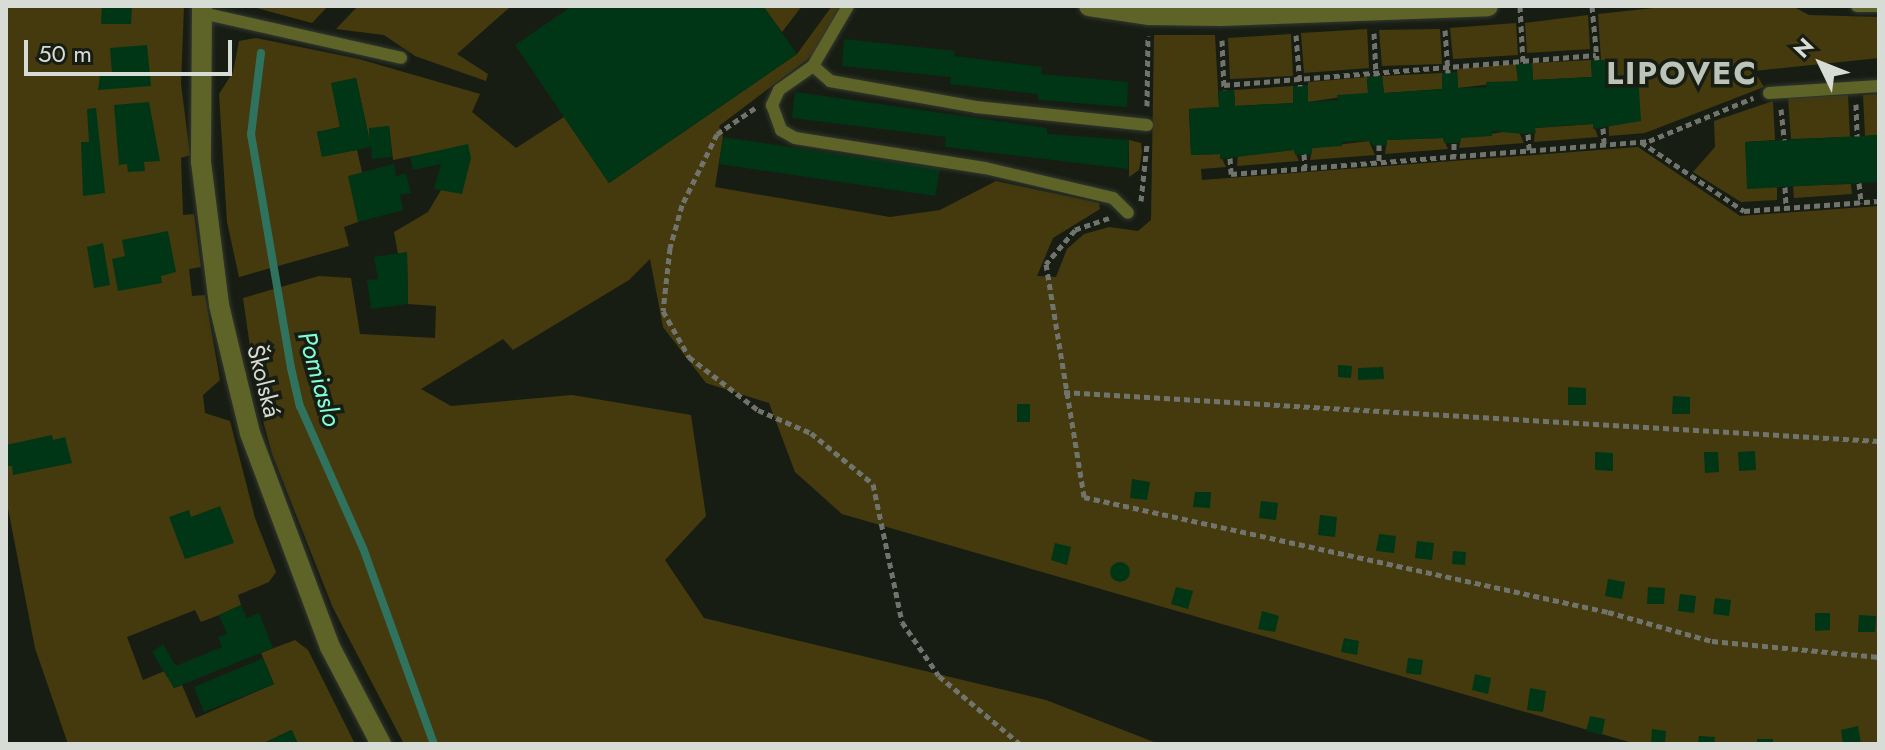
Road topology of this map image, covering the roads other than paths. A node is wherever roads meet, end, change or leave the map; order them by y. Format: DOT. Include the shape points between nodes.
graph roads {
  1 [pos="848,6"];
  2 [pos="1089,6"];
  3 [pos="1488,6"];
  4 [pos="1857,6"];
  5 [pos="1879,6"];
  6 [pos="202,9"];
  7 [pos="401,58"];
  8 [pos="813,66"];
  9 [pos="1879,86"];
  10 [pos="1775,93"];
  11 [pos="1147,125"];
  12 [pos="1128,213"];
  13 [pos="381,744"];
  1 -- 8 [label="lane"];
  2 -- 3 [label="street" via="1149,15 1221,16"];
  4 -- 5 [label="lane"];
  6 -- 7 [label="lane"];
  6 -- 13 [label="street, Školská" via="198,119 208,233 243,404 330,647"];
  8 -- 11 [label="lane" via="830,81 976,107"];
  8 -- 12 [label="lane" via="779,90 772,105 774,120 795,138 985,168 1113,198"];
  9 -- 10 [label="lane"];
}
